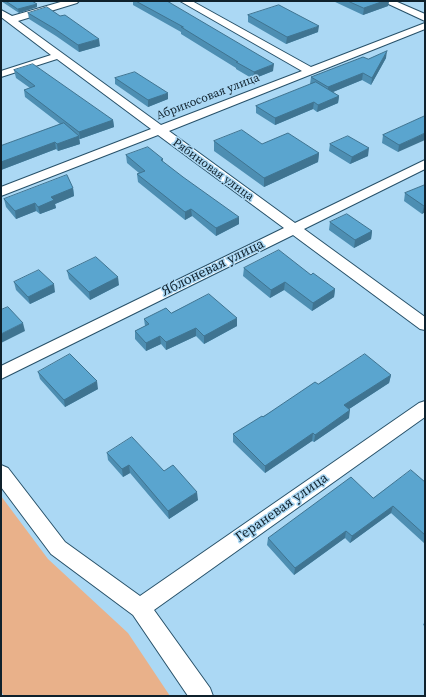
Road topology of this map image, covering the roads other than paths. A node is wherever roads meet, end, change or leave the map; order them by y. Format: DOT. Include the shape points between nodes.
graph roads {
  1 [pos="74,1"];
  2 [pos="185,1"];
  3 [pos="387,1"];
  4 [pos="5,17"];
  5 [pos="425,18"];
  6 [pos="425,26"];
  7 [pos="58,56"];
  8 [pos="310,71"];
  9 [pos="1,74"];
  10 [pos="158,130"];
  11 [pos="425,164"];
  12 [pos="1,192"];
  13 [pos="293,228"];
  14 [pos="425,325"];
  15 [pos="1,373"];
  16 [pos="425,408"];
  17 [pos="1,473"];
  18 [pos="140,608"];
  19 [pos="202,696"];
  1 -- 4 [label="street"];
  2 -- 8 [label="street"];
  3 -- 5 [label="street"];
  4 -- 7 [label="street, Рябиновая улица"];
  6 -- 8 [label="street, Абрикосовая улица"];
  7 -- 9 [label="street"];
  7 -- 10 [label="street, Рябиновая улица"];
  8 -- 10 [label="street, Абрикосовая улица"];
  10 -- 12 [label="street, Абрикосовая улица"];
  10 -- 13 [label="street, Рябиновая улица"];
  11 -- 13 [label="street, Яблоневая улица"];
  13 -- 14 [label="street, Рябиновая улица"];
  13 -- 15 [label="street, Яблоневая улица"];
  16 -- 18 [label="street, Гераневая улица"];
  17 -- 18 [label="street" via="58,548"];
  18 -- 19 [label="street"];
}
